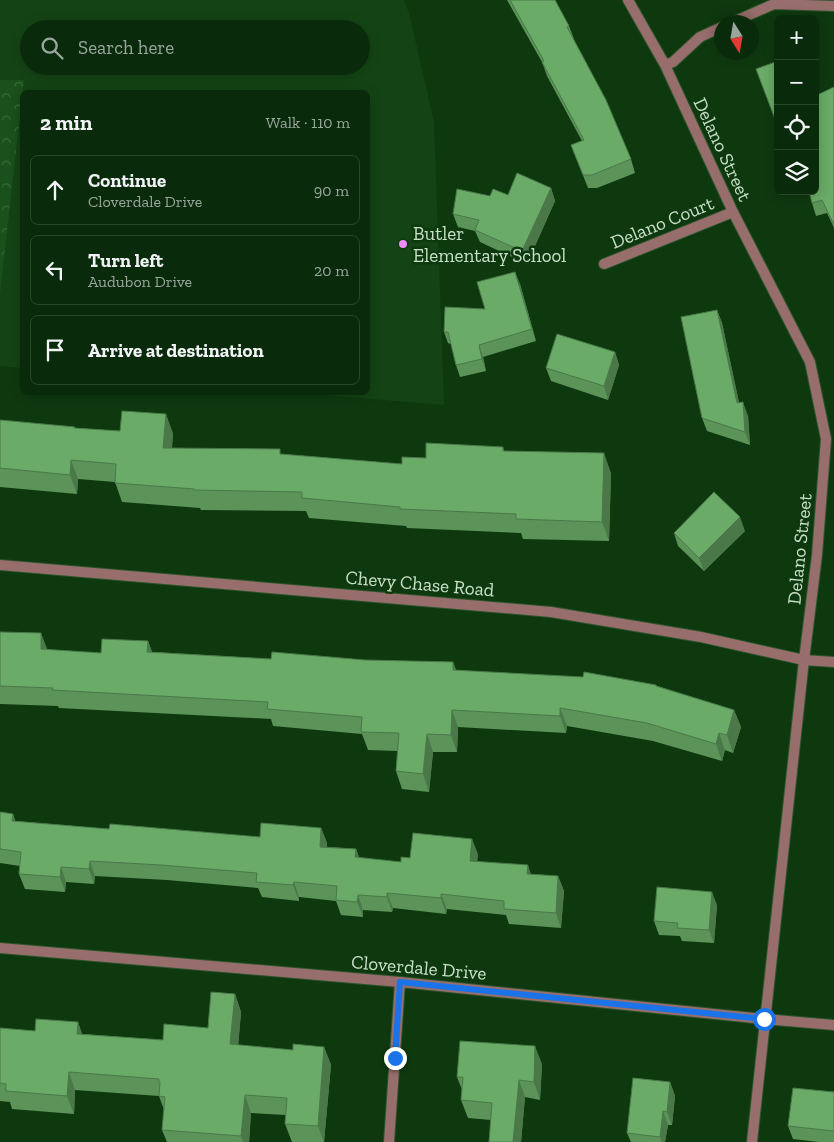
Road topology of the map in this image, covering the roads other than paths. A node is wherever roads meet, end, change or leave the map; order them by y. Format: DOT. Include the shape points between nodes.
graph roads {
  1 [pos="628,0"];
  2 [pos="834,6"];
  3 [pos="749,15"];
  4 [pos="714,31"];
  5 [pos="665,65"];
  6 [pos="733,212"];
  7 [pos="604,264"];
  8 [pos="0,565"];
  9 [pos="804,660"];
  10 [pos="834,662"];
  11 [pos="0,948"];
  12 [pos="400,982"];
  13 [pos="764,1019"];
  14 [pos="834,1025"];
  15 [pos="389,1142"];
  16 [pos="752,1142"];
  1 -- 5 [label="street, Delano Street"];
  2 -- 3 [label="street" via="774,4"];
  4 -- 5 [label="street" via="700,37 673,62"];
  5 -- 6 [label="street, Delano Street"];
  6 -- 7 [label="street, Delano Court"];
  6 -- 9 [label="street, Delano Street" via="810,362 826,439"];
  8 -- 9 [label="street, Chevy Chase Road" via="551,612 702,637"];
  9 -- 10 [label="street, Chevy Chase Road"];
  9 -- 13 [label="street, Delano Street"];
  11 -- 12 [label="street, Cloverdale Drive"];
  12 -- 13 [label="street, Cloverdale Drive"];
  12 -- 15 [label="street"];
  13 -- 14 [label="street, Cloverdale Drive"];
  13 -- 16 [label="street, Delano Street"];
}
